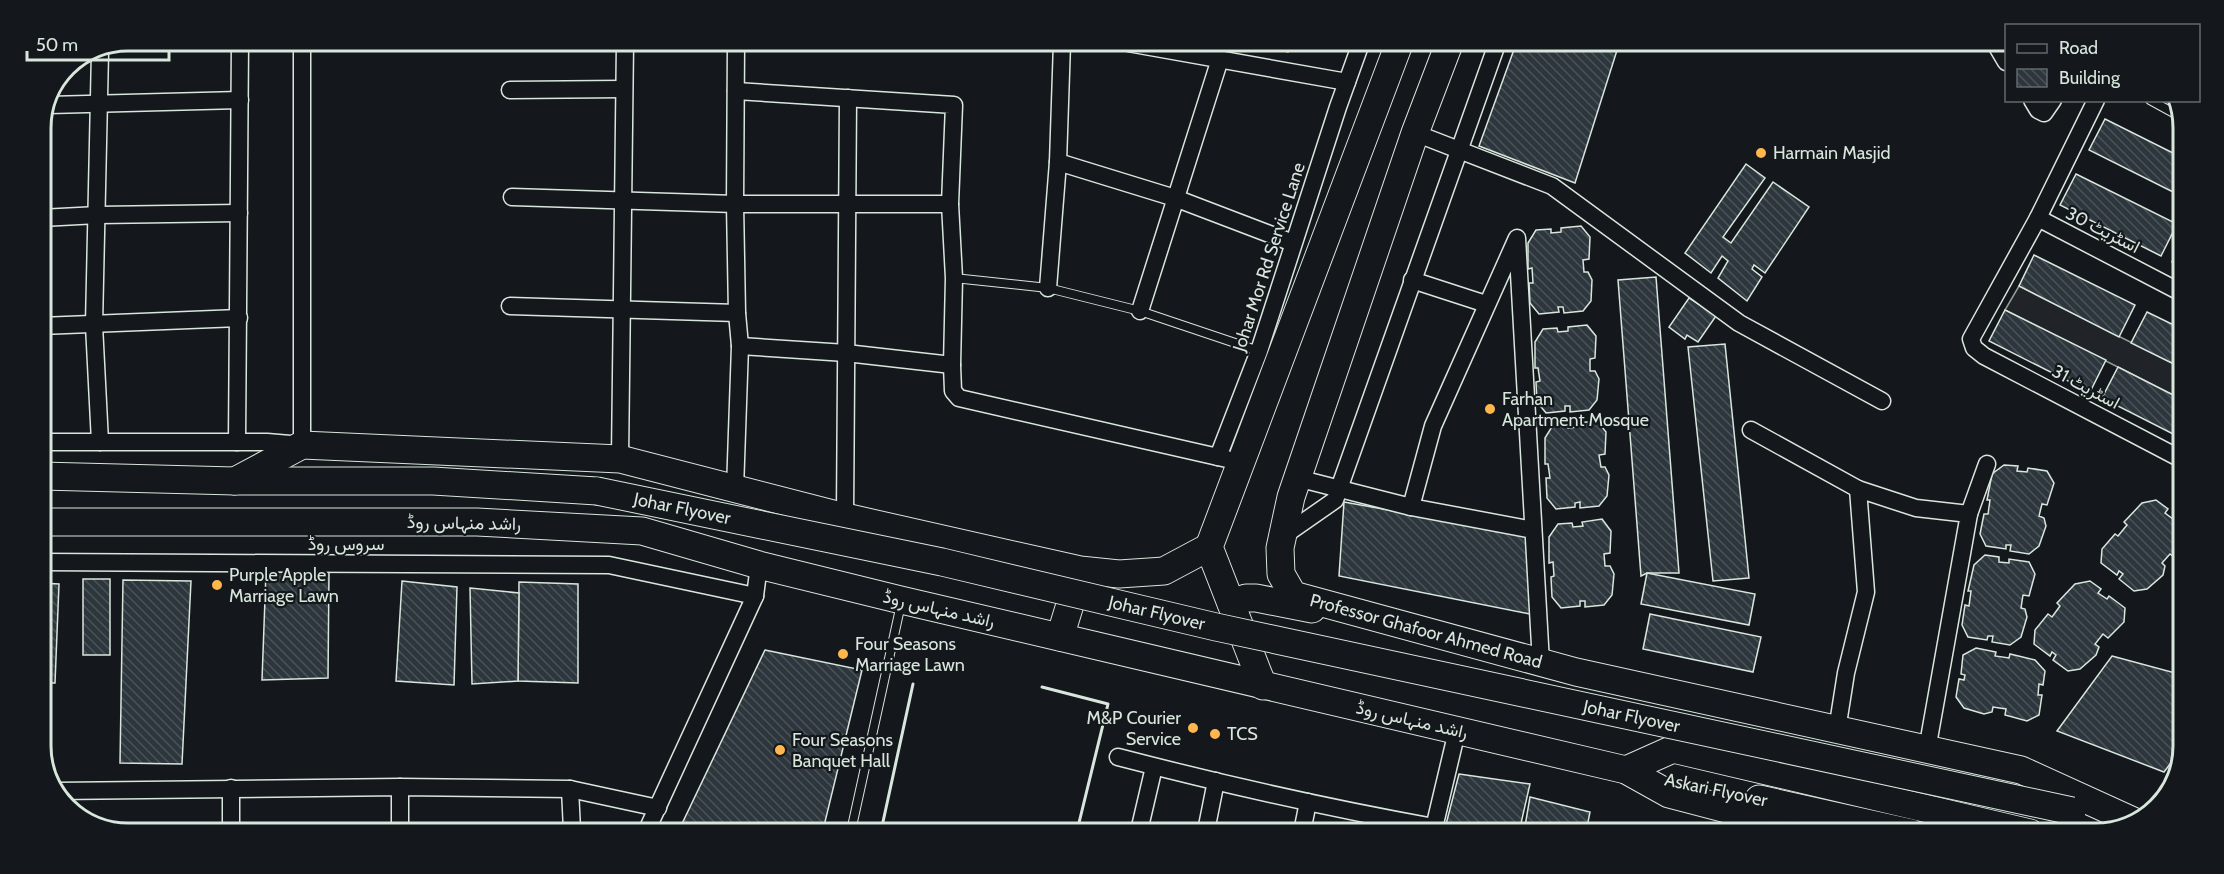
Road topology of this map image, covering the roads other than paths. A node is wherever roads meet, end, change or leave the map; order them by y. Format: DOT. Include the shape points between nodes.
graph roads {
  1 [pos="240,51"];
  2 [pos="302,51"];
  3 [pos="625,51"];
  4 [pos="736,51"];
  5 [pos="1062,51"];
  6 [pos="1174,51"];
  7 [pos="1358,51"];
  8 [pos="1396,51"];
  9 [pos="1446,51"];
  10 [pos="1494,51"];
  11 [pos="100,57"];
  12 [pos="1220,59"];
  13 [pos="1347,82"];
  14 [pos="623,89"];
  15 [pos="510,90"];
  16 [pos="736,91"];
  17 [pos="848,98"];
  18 [pos="240,100"];
  19 [pos="2033,102"];
  20 [pos="2052,102"];
  21 [pos="2095,102"];
  22 [pos="100,103"];
  23 [pos="55,105"];
  24 [pos="1414,133"];
  25 [pos="1458,151"];
  26 [pos="1058,162"];
  27 [pos="512,196"];
  28 [pos="1175,198"];
  29 [pos="622,200"];
  30 [pos="735,204"];
  31 [pos="848,204"];
  32 [pos="950,204"];
  33 [pos="239,213"];
  34 [pos="98,215"];
  35 [pos="51,217"];
  36 [pos="2038,218"];
  37 [pos="1293,243"];
  38 [pos="1288,260"];
  39 [pos="1314,272"];
  40 [pos="954,278"];
  41 [pos="1412,280"];
  42 [pos="1048,288"];
  43 [pos="2173,288"];
  44 [pos="1486,304"];
  45 [pos="510,306"];
  46 [pos="622,310"];
  47 [pos="1140,311"];
  48 [pos="737,313"];
  49 [pos="238,318"];
  50 [pos="94,325"];
  51 [pos="51,326"];
  52 [pos="740,346"];
  53 [pos="1259,351"];
  54 [pos="846,353"];
  55 [pos="952,365"];
  56 [pos="1882,400"];
  57 [pos="1751,430"];
  58 [pos="51,442"];
  59 [pos="100,442"];
  60 [pos="237,442"];
  61 [pos="302,445"];
  62 [pos="2173,455"];
  63 [pos="620,459"];
  64 [pos="1230,460"];
  65 [pos="1987,464"];
  66 [pos="51,476"];
  67 [pos="1298,478"];
  68 [pos="236,481"];
  69 [pos="735,489"];
  70 [pos="1339,489"];
  71 [pos="1858,489"];
  72 [pos="1411,507"];
  73 [pos="1969,514"];
  74 [pos="845,517"];
  75 [pos="51,522"];
  76 [pos="1533,530"];
  77 [pos="1282,537"];
  78 [pos="1209,546"];
  79 [pos="51,562"];
  80 [pos="759,565"];
  81 [pos="1080,570"];
  82 [pos="756,596"];
  83 [pos="901,600"];
  84 [pos="1231,603"];
  85 [pos="1414,630"];
  86 [pos="1060,637"];
  87 [pos="1541,663"];
  88 [pos="1263,686"];
  89 [pos="1837,730"];
  90 [pos="1457,731"];
  91 [pos="1927,750"];
  92 [pos="1118,757"];
  93 [pos="1155,766"];
  94 [pos="1626,770"];
  95 [pos="1216,781"];
  96 [pos="400,787"];
  97 [pos="231,788"];
  98 [pos="570,789"];
  99 [pos="69,795"];
  100 [pos="1308,802"];
  101 [pos="658,808"];
  102 [pos="2124,817"];
  103 [pos="2121,819"];
  104 [pos="231,823"];
  105 [pos="400,823"];
  106 [pos="572,823"];
  107 [pos="650,823"];
  108 [pos="853,823"];
  109 [pos="1142,823"];
  110 [pos="1208,823"];
  111 [pos="1304,823"];
  112 [pos="1366,823"];
  113 [pos="1435,823"];
  114 [pos="1780,823"];
  115 [pos="1866,823"];
  116 [pos="1987,823"];
  1 -- 18 [label="street"];
  2 -- 61 [label="street"];
  3 -- 14 [label="street"];
  4 -- 16 [label="street"];
  5 -- 26 [label="street"];
  6 -- 12 [label="street"];
  7 -- 13 [label="street, Johar Mor Rd Service Lane"];
  8 -- 39 [label="main road"];
  9 -- 24 [label="main road, Professor Ghafoor Ahmed Road"];
  10 -- 25 [label="street"];
  11 -- 22 [label="street"];
  12 -- 13 [label="street"];
  12 -- 28 [label="street"];
  13 -- 37 [label="street, Johar Mor Rd Service Lane"];
  14 -- 15 [label="street"];
  14 -- 29 [label="street"];
  16 -- 17 [label="street"];
  16 -- 30 [label="street"];
  17 -- 31 [label="street"];
  17 -- 32 [label="street" via="954,105"];
  18 -- 22 [label="street"];
  18 -- 33 [label="street"];
  19 -- 20 [label="street" via="2044,113"];
  21 -- 36 [label="street"];
  22 -- 23 [label="street"];
  22 -- 34 [label="street"];
  24 -- 25 [label="street"];
  24 -- 67 [label="main road, Professor Ghafoor Ahmed Road"];
  25 -- 41 [label="street"];
  25 -- 56 [label="street" via="1552,186 1739,323"];
  26 -- 28 [label="street"];
  26 -- 42 [label="street"];
  27 -- 29 [label="street"];
  28 -- 37 [label="street"];
  28 -- 47 [label="street"];
  29 -- 30 [label="street"];
  29 -- 46 [label="street"];
  30 -- 31 [label="street"];
  30 -- 48 [label="street"];
  31 -- 32 [label="street"];
  31 -- 54 [label="street"];
  32 -- 40 [label="street"];
  33 -- 34 [label="street"];
  33 -- 49 [label="street"];
  34 -- 35 [label="street"];
  34 -- 50 [label="street"];
  36 -- 43 [label="street, اسٹریٹ 30"];
  36 -- 62 [label="street, اسٹریٹ 31" via="1971,339 1974,348"];
  37 -- 38 [label="street, Johar Mor Rd Service Lane"];
  38 -- 39 [label="street"];
  38 -- 53 [label="street, Johar Mor Rd Service Lane"];
  39 -- 64 [label="main road"];
  40 -- 42 [label="lane"];
  40 -- 55 [label="street"];
  41 -- 44 [label="street"];
  41 -- 70 [label="street"];
  42 -- 47 [label="lane"];
  44 -- 72 [label="street" via="1433,426"];
  44 -- 76 [label="street" via="1517,238"];
  45 -- 46 [label="street"];
  46 -- 48 [label="street"];
  46 -- 63 [label="street"];
  47 -- 53 [label="lane"];
  48 -- 52 [label="street"];
  49 -- 50 [label="street"];
  49 -- 60 [label="street"];
  50 -- 51 [label="street"];
  50 -- 59 [label="street"];
  52 -- 54 [label="street"];
  52 -- 69 [label="street"];
  53 -- 64 [label="street, Johar Mor Rd Service Lane"];
  54 -- 55 [label="street"];
  54 -- 74 [label="street"];
  55 -- 64 [label="street" via="953,391 959,398"];
  57 -- 71 [label="street"];
  58 -- 59 [label="street"];
  59 -- 60 [label="street"];
  60 -- 61 [label="street"];
  61 -- 63 [label="main road"];
  61 -- 68 [label="main road"];
  63 -- 69 [label="main road"];
  64 -- 78 [label="main road"];
  65 -- 73 [label="street"];
  66 -- 68 [label="main road"];
  67 -- 70 [label="street"];
  67 -- 77 [label="main road, Professor Ghafoor Ahmed Road"];
  68 -- 103 [label="main road, Johar Flyover, bridge" via="433,482 597,490 942,562 1216,627"];
  69 -- 74 [label="main road"];
  70 -- 72 [label="street"];
  70 -- 77 [label="street" via="1335,500"];
  71 -- 73 [label="street" via="1916,508"];
  71 -- 89 [label="street" via="1866,592"];
  72 -- 76 [label="street"];
  73 -- 91 [label="street"];
  74 -- 81 [label="main road"];
  75 -- 80 [label="main road, راشد منہاس روڈ" via="477,522 630,530"];
  76 -- 87 [label="street"];
  77 -- 85 [label="main road, Professor Ghafoor Ahmed Road" via="1281,574 1293,596"];
  78 -- 81 [label="main road" via="1164,571 1119,574"];
  78 -- 84 [label="main road"];
  79 -- 82 [label="street, سروس روڈ" via="609,565"];
  80 -- 82 [label="street"];
  80 -- 83 [label="main road, راشد منہاس روڈ"];
  81 -- 86 [label="main road"];
  82 -- 101 [label="street"];
  83 -- 86 [label="main road, راشد منہاس روڈ"];
  83 -- 108 [label="lane"];
  84 -- 85 [label="main road" via="1256,598"];
  84 -- 88 [label="main road"];
  85 -- 87 [label="main road, Professor Ghafoor Ahmed Road"];
  86 -- 88 [label="main road, راشد منہاس روڈ"];
  87 -- 89 [label="main road, Professor Ghafoor Ahmed Road"];
  88 -- 90 [label="main road, راشد منہاس روڈ"];
  89 -- 91 [label="main road, Professor Ghafoor Ahmed Road"];
  90 -- 94 [label="main road, راشد منہاس روڈ"];
  90 -- 113 [label="street"];
  91 -- 102 [label="main road, Professor Ghafoor Ahmed Road" via="2021,770"];
  92 -- 93 [label="street"];
  93 -- 95 [label="street"];
  93 -- 109 [label="street"];
  94 -- 114 [label="main road, راشد منہاس روڈ" via="1669,794"];
  94 -- 115 [label="main road, Askari Flyover"];
  94 -- 116 [label="main road" via="1672,749"];
  95 -- 100 [label="street"];
  95 -- 110 [label="street"];
  96 -- 97 [label="street"];
  96 -- 98 [label="street"];
  96 -- 105 [label="street"];
  97 -- 99 [label="street"];
  97 -- 104 [label="street"];
  98 -- 101 [label="street"];
  98 -- 106 [label="street"];
  100 -- 111 [label="street"];
  100 -- 112 [label="street"];
  101 -- 107 [label="street"];
}
